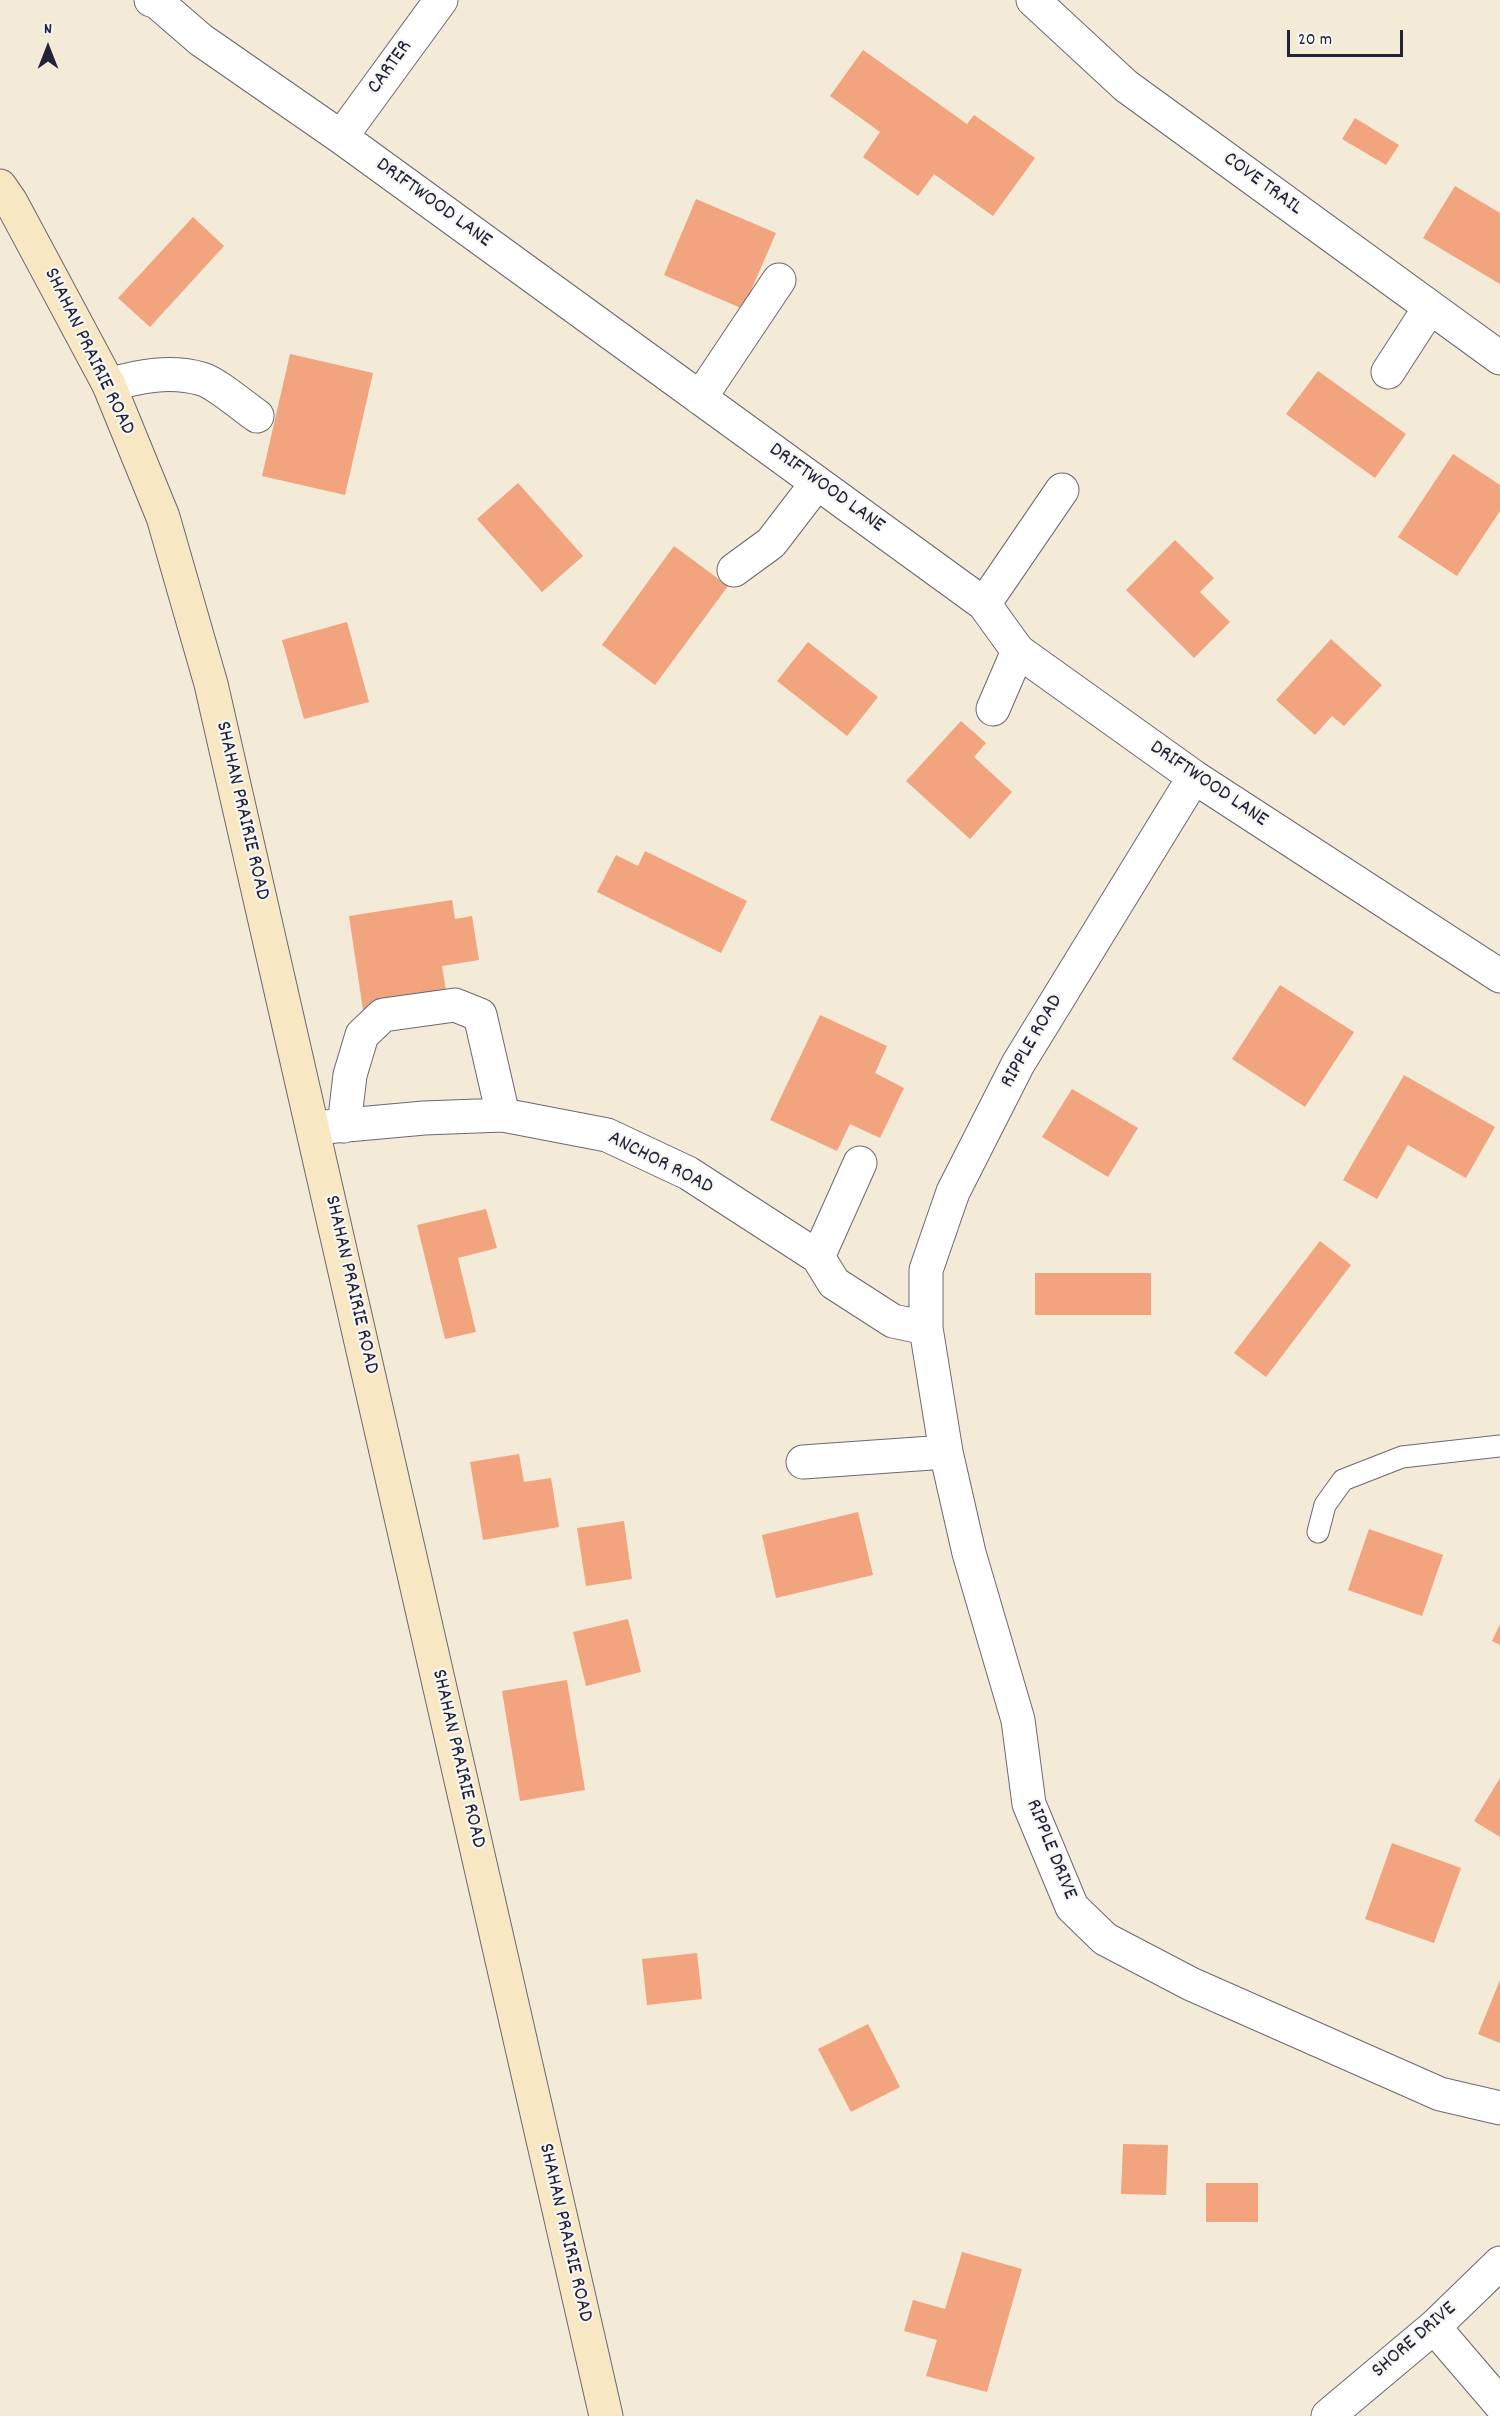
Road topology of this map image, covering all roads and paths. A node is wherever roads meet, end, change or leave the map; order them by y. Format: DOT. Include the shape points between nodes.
graph roads {
  1 [pos="150,0"];
  2 [pos="441,0"];
  3 [pos="1033,0"];
  4 [pos="341,137"];
  5 [pos="0,186"];
  6 [pos="779,280"];
  7 [pos="1430,308"];
  8 [pos="1500,358"];
  9 [pos="1388,372"];
  10 [pos="109,385"];
  11 [pos="700,398"];
  12 [pos="257,416"];
  13 [pos="817,483"];
  14 [pos="1062,490"];
  15 [pos="734,570"];
  16 [pos="984,604"];
  17 [pos="1018,651"];
  18 [pos="993,709"];
  19 [pos="1194,777"];
  20 [pos="1500,976"];
  21 [pos="503,1115"];
  22 [pos="329,1127"];
  23 [pos="860,1163"];
  24 [pos="818,1257"];
  25 [pos="926,1328"];
  26 [pos="1500,1446"];
  27 [pos="946,1452"];
  28 [pos="803,1462"];
  29 [pos="1318,1532"];
  30 [pos="1500,2108"];
  31 [pos="1500,2263"];
  32 [pos="1434,2327"];
  33 [pos="1500,2404"];
  34 [pos="606,2416"];
  35 [pos="1328,2416"];
  1 -- 4 [label="street, DRIFTWOOD LANE"];
  2 -- 4 [label="street, CARTER"];
  3 -- 7 [label="street, COVE TRAIL" via="1126,86"];
  4 -- 11 [label="street, DRIFTWOOD LANE"];
  5 -- 10 [label="street, SHAHAN PRAIRIE ROAD"];
  6 -- 11 [label="street"];
  7 -- 8 [label="street, COVE TRAIL"];
  7 -- 9 [label="street"];
  10 -- 12 [label="street" via="166,374 204,380"];
  10 -- 22 [label="street, SHAHAN PRAIRIE ROAD" via="163,517"];
  11 -- 13 [label="street, DRIFTWOOD LANE"];
  13 -- 15 [label="street" via="771,543"];
  13 -- 16 [label="street, DRIFTWOOD LANE"];
  14 -- 16 [label="street"];
  16 -- 17 [label="street, DRIFTWOOD LANE"];
  17 -- 18 [label="street"];
  17 -- 19 [label="street, DRIFTWOOD LANE"];
  19 -- 20 [label="street, DRIFTWOOD LANE"];
  19 -- 25 [label="street, RIPPLE ROAD" via="1018,1064 953,1192 926,1270"];
  21 -- 22 [label="street, ANCHOR ROAD"];
  21 -- 22 [label="street" via="480,1016 455,1005 384,1015 362,1035 351,1075"];
  21 -- 24 [label="street, ANCHOR ROAD" via="606,1135 688,1173"];
  22 -- 34 [label="street, SHAHAN PRAIRIE ROAD"];
  23 -- 24 [label="street"];
  24 -- 25 [label="street, ANCHOR ROAD" via="834,1283 893,1321"];
  25 -- 27 [label="street, RIPPLE DRIVE"];
  26 -- 29 [label="lane" via="1402,1457 1343,1480 1325,1505"];
  27 -- 28 [label="street"];
  27 -- 30 [label="street, RIPPLE DRIVE" via="969,1553 1018,1720 1029,1804 1072,1907 1104,1939 1191,1984 1440,2094"];
  31 -- 32 [label="street, SHORE DRIVE"];
  32 -- 33 [label="street"];
  32 -- 35 [label="street, SHORE DRIVE"];
}
